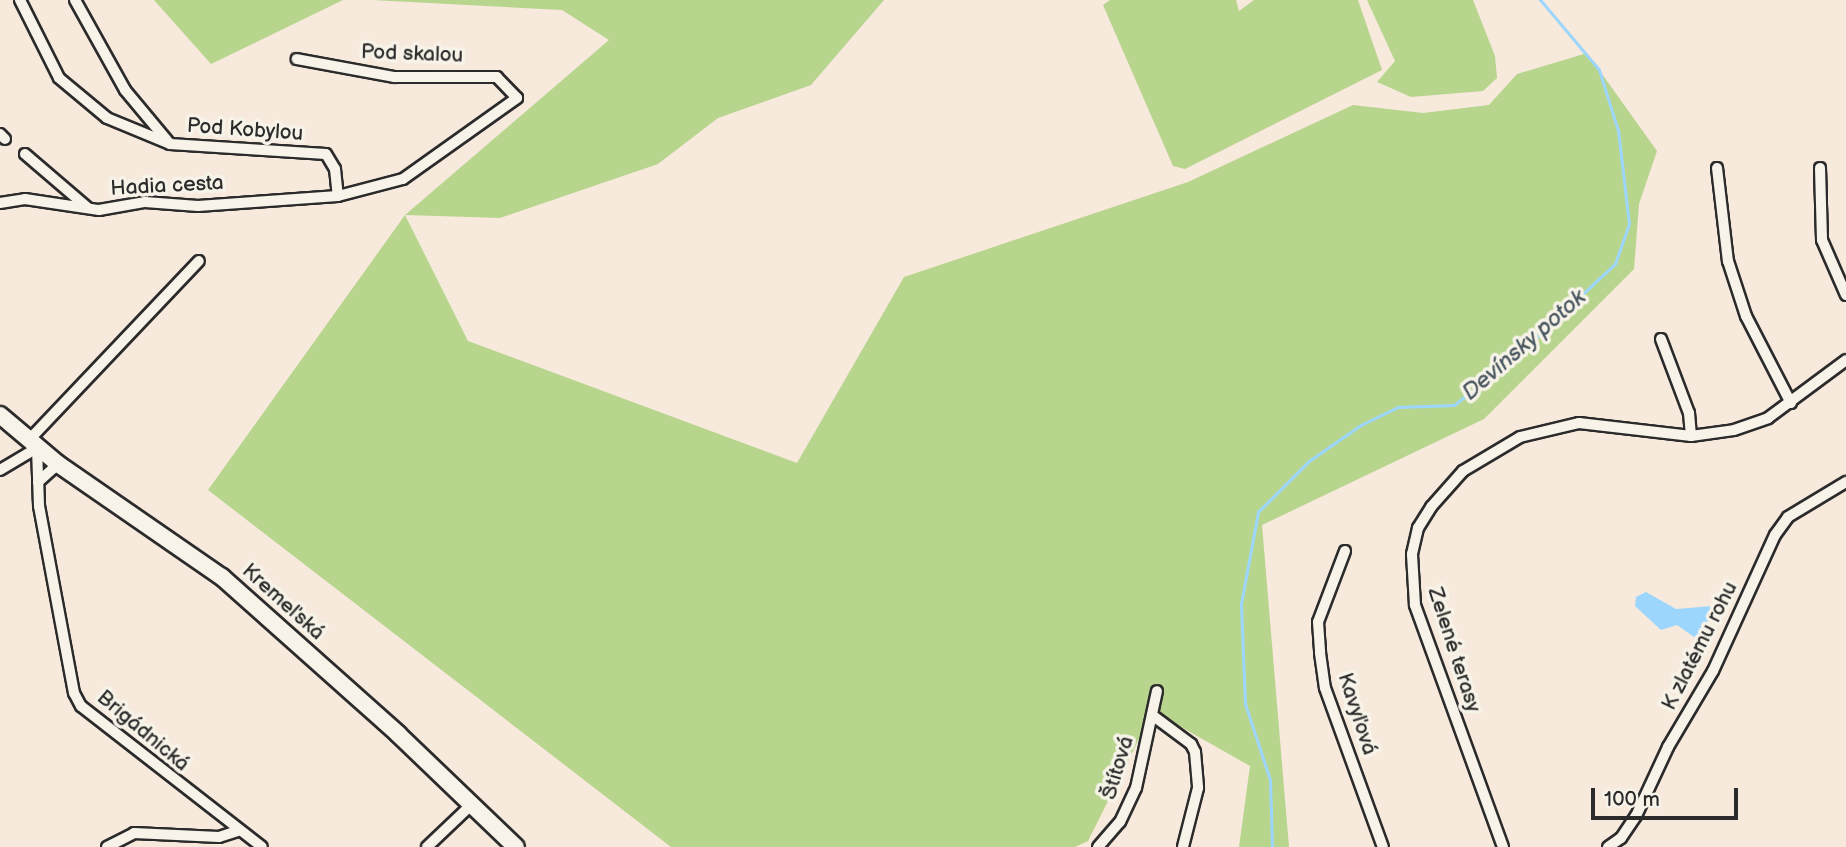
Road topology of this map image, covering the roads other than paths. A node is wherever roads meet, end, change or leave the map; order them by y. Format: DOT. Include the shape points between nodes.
graph roads {
  1 [pos="20,0"];
  2 [pos="75,0"];
  3 [pos="297,59"];
  4 [pos="170,144"];
  5 [pos="25,154"];
  6 [pos="1717,168"];
  7 [pos="1820,168"];
  8 [pos="338,196"];
  9 [pos="0,203"];
  10 [pos="88,208"];
  11 [pos="199,261"];
  12 [pos="1846,295"];
  13 [pos="1661,339"];
  14 [pos="1846,360"];
  15 [pos="1791,403"];
  16 [pos="0,415"];
  17 [pos="1691,436"];
  18 [pos="32,444"];
  19 [pos="58,464"];
  20 [pos="0,470"];
  21 [pos="38,482"];
  22 [pos="1846,482"];
  23 [pos="1345,551"];
  24 [pos="1157,691"];
  25 [pos="1152,715"];
  26 [pos="470,806"];
  27 [pos="237,831"];
  28 [pos="107,847"];
  29 [pos="262,847"];
  30 [pos="427,847"];
  31 [pos="516,847"];
  32 [pos="1098,847"];
  33 [pos="1183,847"];
  34 [pos="1383,847"];
  35 [pos="1503,847"];
  36 [pos="1608,847"];
  1 -- 4 [label="street, Pod Kobylou" via="59,78 82,101 148,138"];
  2 -- 4 [label="street" via="125,90"];
  3 -- 8 [label="street, Pod skalou" via="394,77 497,77 517,98 403,179"];
  4 -- 8 [label="street, Pod Kobylou" via="326,155 335,169"];
  5 -- 10 [label="street"];
  6 -- 15 [label="street" via="1728,261 1746,316"];
  7 -- 12 [label="street" via="1822,240"];
  8 -- 10 [label="street, Hadia cesta"];
  9 -- 10 [label="street, Hadia cesta" via="25,199"];
  11 -- 18 [label="street"];
  13 -- 17 [label="street" via="1689,413"];
  14 -- 15 [label="street, Zelené terasy"];
  15 -- 17 [label="street, Zelené terasy" via="1756,422"];
  16 -- 18 [label="street, Kremeľská"];
  17 -- 35 [label="street, Zelené terasy" via="1578,423 1520,437 1486,455 1445,486 1418,528 1412,554 1415,605"];
  18 -- 19 [label="street, Kremeľská"];
  18 -- 20 [label="street"];
  18 -- 21 [label="street, Brigádnická"];
  19 -- 21 [label="street"];
  19 -- 26 [label="street, Kremeľská" via="222,577 398,734"];
  21 -- 27 [label="street, Brigádnická" via="74,693 81,705"];
  22 -- 36 [label="street, K zlatému rohu" via="1788,517 1774,535 1713,671 1668,747 1636,816 1621,838"];
  23 -- 34 [label="street, Kavyľová" via="1318,622 1320,653 1325,688"];
  24 -- 25 [label="street, Štítová"];
  25 -- 32 [label="street, Štítová" via="1136,788 1120,822"];
  25 -- 33 [label="street" via="1195,752 1198,788"];
  26 -- 30 [label="street"];
  26 -- 31 [label="street, Kremeľská"];
  27 -- 28 [label="street" via="219,837 134,833"];
  27 -- 29 [label="street, Brigádnická"];
}
